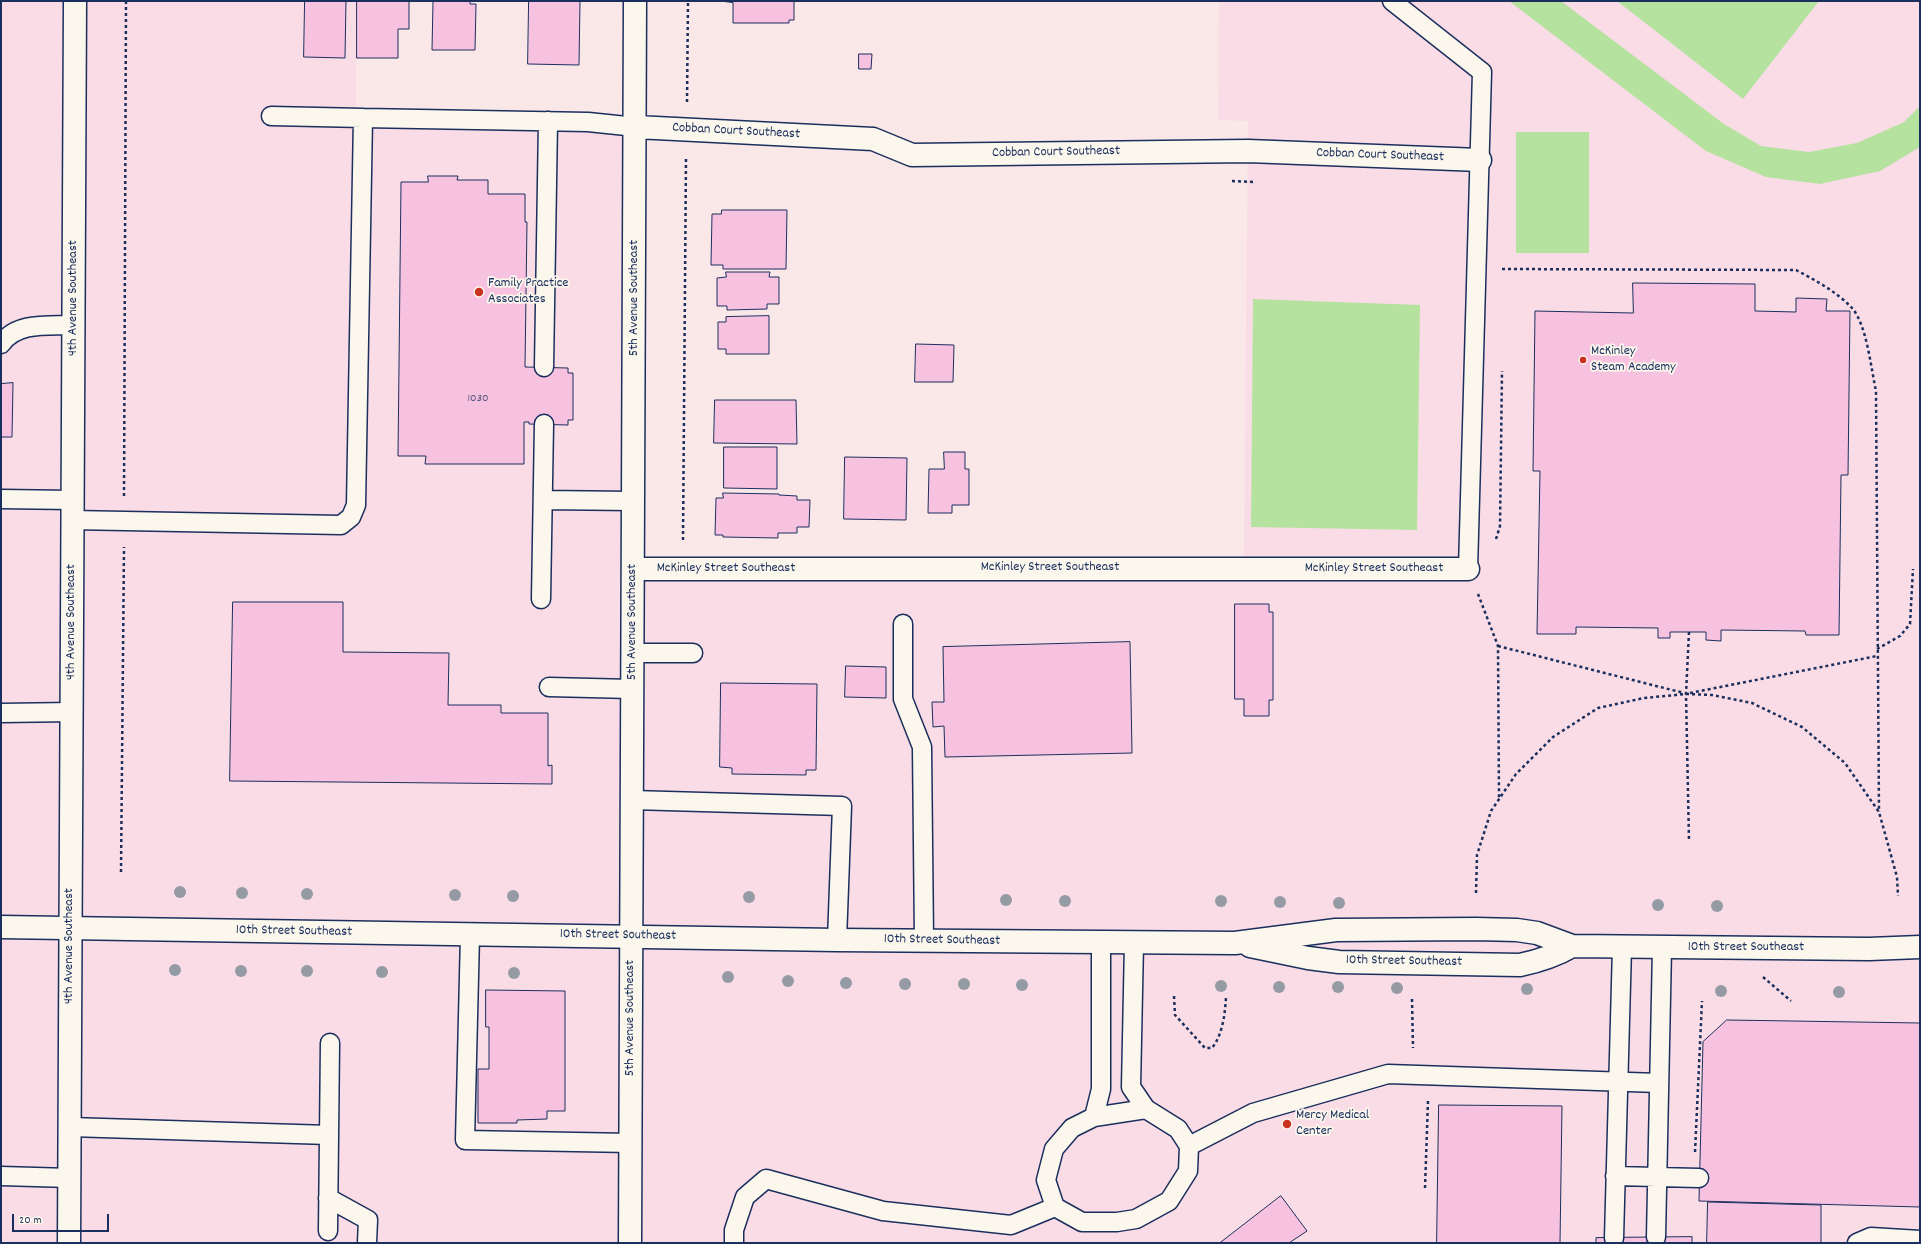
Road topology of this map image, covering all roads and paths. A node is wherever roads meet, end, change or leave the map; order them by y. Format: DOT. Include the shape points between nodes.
graph roads {
  1 [pos="75,1"];
  2 [pos="126,1"];
  3 [pos="636,1"];
  4 [pos="688,1"];
  5 [pos="1392,1"];
  6 [pos="271,116"];
  7 [pos="363,118"];
  8 [pos="548,121"];
  9 [pos="636,127"];
  10 [pos="687,129"];
  11 [pos="1480,160"];
  12 [pos="1477,268"];
  13 [pos="74,325"];
  14 [pos="1,344"];
  15 [pos="544,367"];
  16 [pos="544,424"];
  17 [pos="1,499"];
  18 [pos="543,500"];
  19 [pos="633,501"];
  20 [pos="72,510"];
  21 [pos="124,521"];
  22 [pos="683,548"];
  23 [pos="633,569"];
  24 [pos="1468,569"];
  25 [pos="1913,569"];
  26 [pos="541,599"];
  27 [pos="903,624"];
  28 [pos="1688,632"];
  29 [pos="1498,646"];
  30 [pos="1877,649"];
  31 [pos="633,653"];
  32 [pos="692,653"];
  33 [pos="1877,656"];
  34 [pos="549,687"];
  35 [pos="632,688"];
  36 [pos="1686,694"];
  37 [pos="73,712"];
  38 [pos="1,713"];
  39 [pos="632,800"];
  40 [pos="1499,800"];
  41 [pos="1879,812"];
  42 [pos="1689,841"];
  43 [pos="121,872"];
  44 [pos="1476,893"];
  45 [pos="1898,896"];
  46 [pos="1,927"];
  47 [pos="70,930"];
  48 [pos="470,935"];
  49 [pos="632,936"];
  50 [pos="837,940"];
  51 [pos="924,940"];
  52 [pos="1101,942"];
  53 [pos="1134,942"];
  54 [pos="1235,943"];
  55 [pos="1572,946"];
  56 [pos="1622,947"];
  57 [pos="1920,947"];
  58 [pos="1662,948"];
  59 [pos="1174,996"];
  60 [pos="1226,996"];
  61 [pos="1702,1001"];
  62 [pos="330,1043"];
  63 [pos="1620,1081"];
  64 [pos="1659,1083"];
  65 [pos="1146,1109"];
  66 [pos="1094,1117"];
  67 [pos="70,1127"];
  68 [pos="329,1135"];
  69 [pos="631,1143"];
  70 [pos="1189,1146"];
  71 [pos="1,1176"];
  72 [pos="1615,1176"];
  73 [pos="70,1178"];
  74 [pos="1656,1178"];
  75 [pos="1697,1178"];
  76 [pos="328,1198"];
  77 [pos="1055,1207"];
  78 [pos="328,1231"];
  79 [pos="1656,1237"];
  80 [pos="1614,1238"];
  81 [pos="1920,1240"];
  82 [pos="69,1243"];
  83 [pos="368,1243"];
  84 [pos="630,1243"];
  85 [pos="734,1243"];
  86 [pos="1857,1243"];
  1 -- 13 [label="street, 4th Avenue Southeast"];
  2 -- 21 [label="path"];
  3 -- 9 [label="street, 5th Avenue Southeast"];
  4 -- 10 [label="path"];
  5 -- 11 [label="lane" via="1482,72"];
  6 -- 7 [label="lane"];
  7 -- 8 [label="lane"];
  7 -- 21 [label="lane" via="356,505 351,517 341,525"];
  8 -- 9 [label="lane"];
  8 -- 15 [label="lane"];
  9 -- 10 [label="street, Cobban Court Southeast"];
  9 -- 19 [label="street, 5th Avenue Southeast"];
  10 -- 11 [label="street, Cobban Court Southeast" via="873,138 912,155 1248,151"];
  10 -- 22 [label="path"];
  11 -- 12 [label="lane"];
  12 -- 24 [label="lane"];
  12 -- 30 [label="path" via="1796,270 1822,284 1853,309 1862,327 1876,391"];
  13 -- 14 [label="lane" via="19,328 6,336"];
  13 -- 20 [label="street, 4th Avenue Southeast"];
  16 -- 18 [label="lane"];
  17 -- 20 [label="lane"];
  18 -- 19 [label="lane"];
  18 -- 26 [label="lane"];
  19 -- 23 [label="street, 5th Avenue Southeast"];
  20 -- 21 [label="lane"];
  20 -- 37 [label="street, 4th Avenue Southeast"];
  21 -- 43 [label="path"];
  23 -- 24 [label="street, McKinley Street Southeast"];
  23 -- 31 [label="street, 5th Avenue Southeast"];
  24 -- 29 [label="path"];
  25 -- 30 [label="path" via="1910,624 1900,636"];
  27 -- 51 [label="lane" via="903,699 922,747"];
  28 -- 36 [label="path"];
  29 -- 36 [label="path"];
  29 -- 40 [label="path"];
  30 -- 33 [label="path"];
  31 -- 32 [label="lane"];
  31 -- 35 [label="street, 5th Avenue Southeast"];
  33 -- 36 [label="path"];
  33 -- 41 [label="path"];
  34 -- 35 [label="lane"];
  35 -- 39 [label="street, 5th Avenue Southeast"];
  36 -- 40 [label="path" via="1644,698 1598,708 1553,737 1516,774"];
  36 -- 41 [label="path" via="1712,695 1752,703 1802,727 1845,763"];
  36 -- 42 [label="path"];
  37 -- 38 [label="lane"];
  37 -- 47 [label="street, 4th Avenue Southeast"];
  39 -- 49 [label="street, 5th Avenue Southeast"];
  39 -- 50 [label="lane" via="842,806"];
  40 -- 44 [label="path" via="1491,811 1478,855"];
  41 -- 45 [label="path" via="1897,877"];
  46 -- 47 [label="street, 10th Street Southeast"];
  47 -- 48 [label="street, 10th Street Southeast"];
  47 -- 67 [label="street, 4th Avenue Southeast"];
  48 -- 49 [label="street, 10th Street Southeast"];
  48 -- 69 [label="lane" via="465,1140"];
  49 -- 50 [label="street, 10th Street Southeast"];
  49 -- 69 [label="street, 5th Avenue Southeast"];
  50 -- 51 [label="street, 10th Street Southeast"];
  51 -- 52 [label="street, 10th Street Southeast"];
  52 -- 53 [label="street, 10th Street Southeast"];
  52 -- 66 [label="lane" via="1101,1089"];
  53 -- 54 [label="street, 10th Street Southeast"];
  53 -- 65 [label="lane" via="1131,1086"];
  54 -- 55 [label="street, 10th Street Southeast" via="1336,930 1483,929 1517,930"];
  54 -- 55 [label="street, 10th Street Southeast" via="1339,962 1520,965 1555,956"];
  55 -- 56 [label="street, 10th Street Southeast"];
  56 -- 58 [label="street, 10th Street Southeast"];
  56 -- 63 [label="lane"];
  57 -- 58 [label="street, 10th Street Southeast"];
  58 -- 64 [label="lane"];
  59 -- 60 [label="path" via="1175,1015 1205,1048 1212,1048 1225,1014"];
  61 -- 75 [label="path"];
  62 -- 68 [label="lane"];
  63 -- 64 [label="lane"];
  63 -- 70 [label="lane" via="1388,1074 1253,1113"];
  63 -- 72 [label="lane"];
  64 -- 74 [label="lane"];
  65 -- 66 [label="lane"];
  65 -- 70 [label="lane" via="1178,1129"];
  66 -- 77 [label="lane" via="1072,1128 1054,1149 1046,1180"];
  67 -- 68 [label="lane"];
  67 -- 73 [label="street, 4th Avenue Southeast"];
  68 -- 76 [label="lane"];
  69 -- 84 [label="street, 5th Avenue Southeast"];
  70 -- 77 [label="lane" via="1188,1170 1170,1201 1136,1219 1082,1222"];
  71 -- 73 [label="lane"];
  72 -- 74 [label="lane"];
  72 -- 80 [label="lane"];
  73 -- 82 [label="street, 4th Avenue Southeast"];
  74 -- 75 [label="lane"];
  74 -- 79 [label="lane"];
  76 -- 78 [label="lane"];
  76 -- 83 [label="lane" via="368,1220"];
  77 -- 85 [label="lane" via="1011,1225 883,1211 766,1179 745,1197 734,1230"];
  81 -- 86 [label="lane" via="1871,1237"];
}
